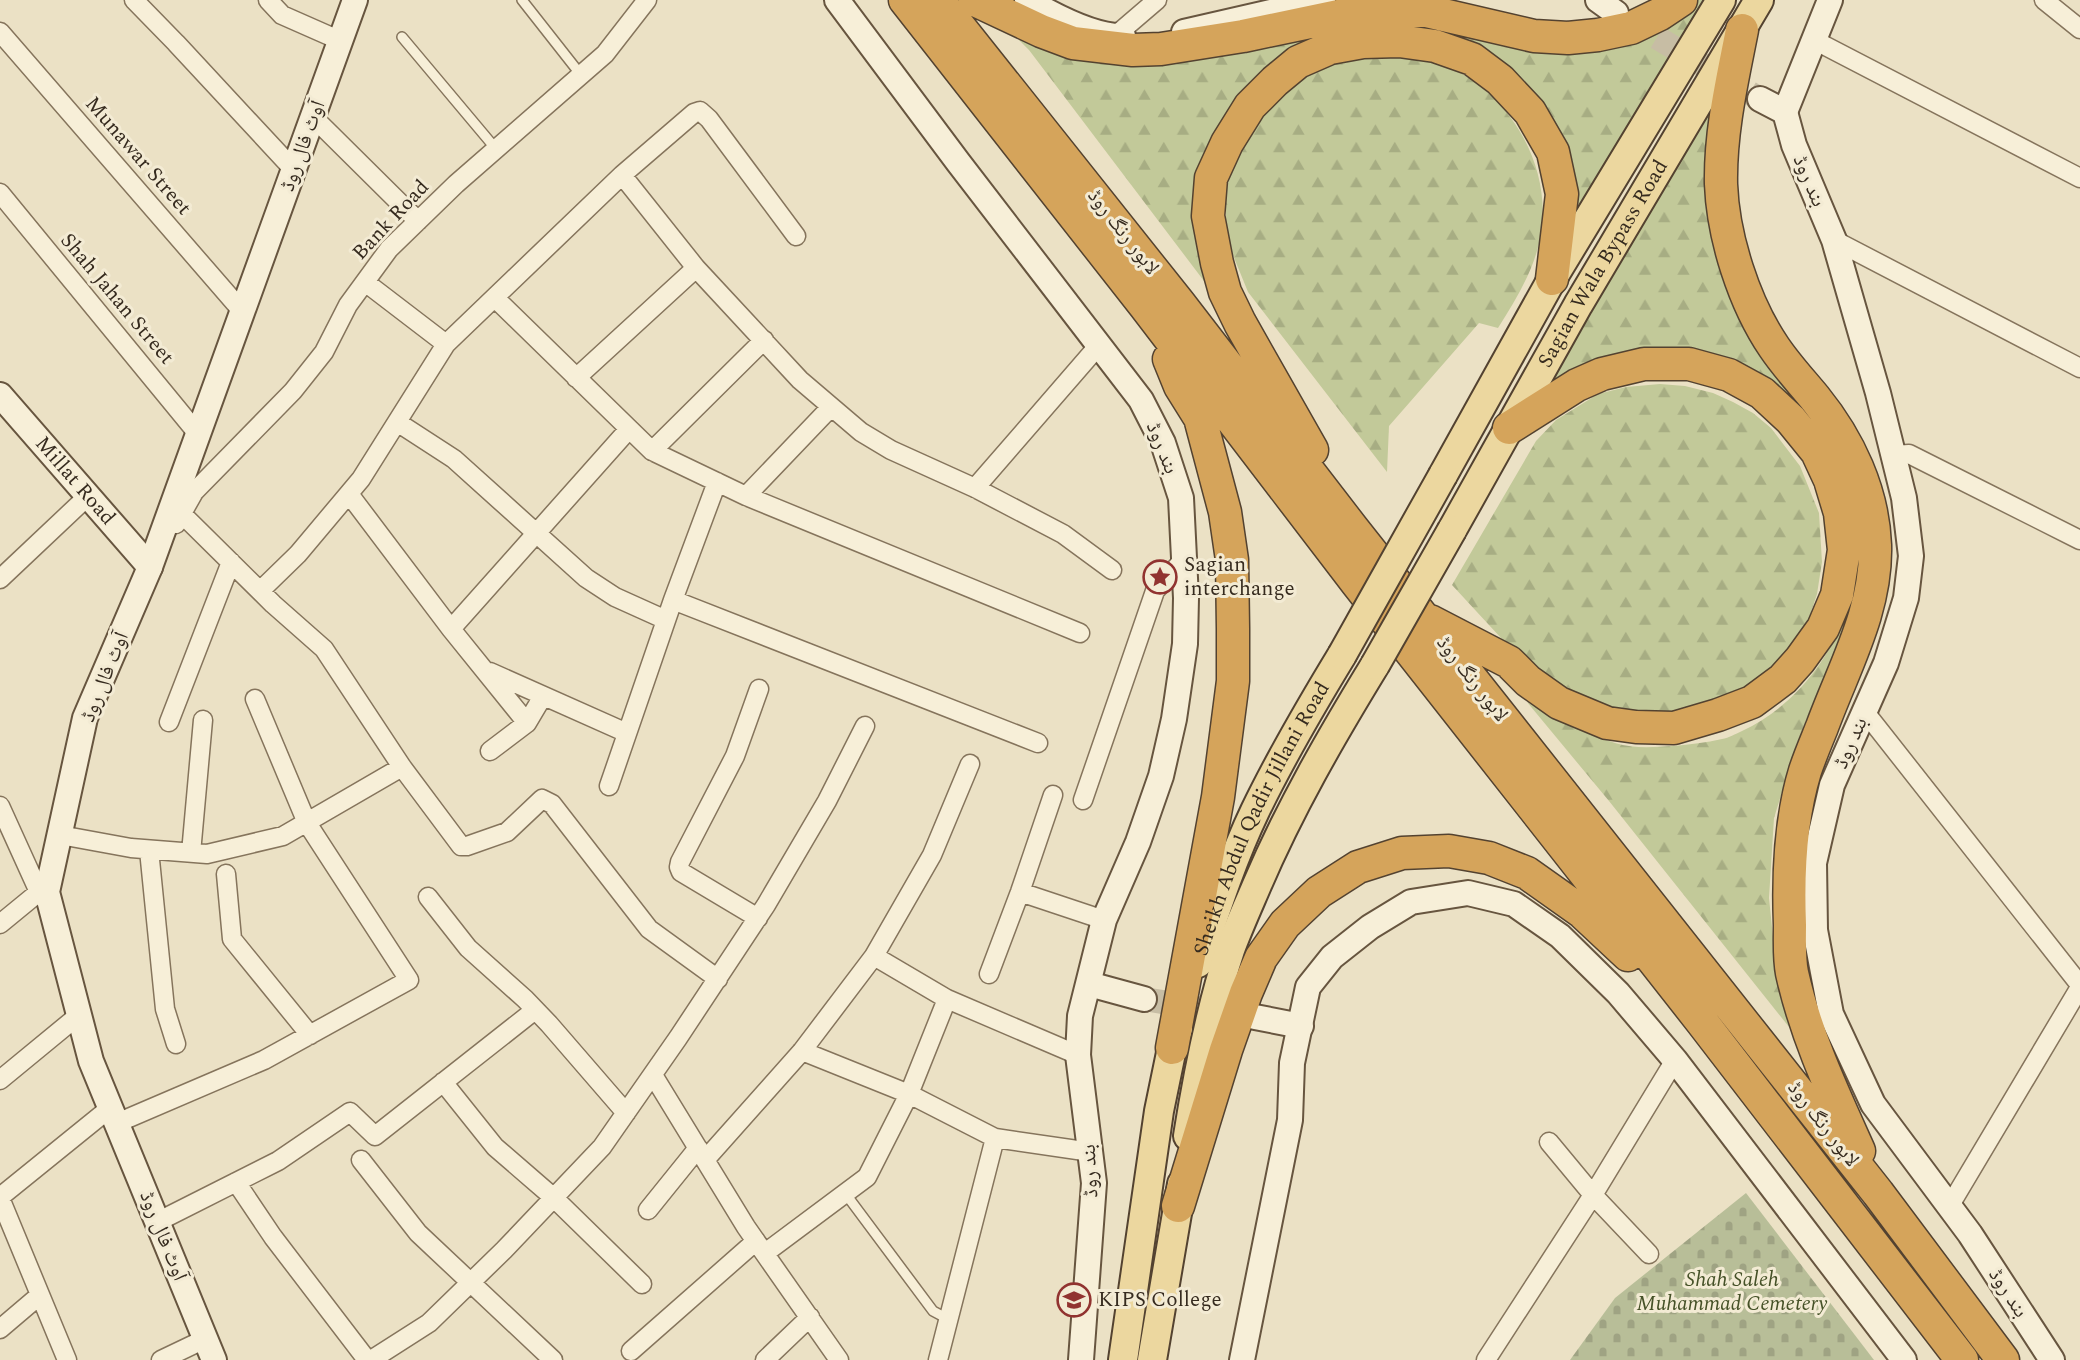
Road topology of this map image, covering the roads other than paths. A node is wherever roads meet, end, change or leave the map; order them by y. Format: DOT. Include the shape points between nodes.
graph roads {
  1 [pos="134,0"];
  2 [pos="268,0"];
  3 [pos="355,0"];
  4 [pos="522,0"];
  5 [pos="648,0"];
  6 [pos="837,0"];
  7 [pos="905,0"];
  8 [pos="938,0"];
  9 [pos="975,0"];
  10 [pos="1027,0"];
  11 [pos="1157,0"];
  12 [pos="1323,0"];
  13 [pos="1681,0"];
  14 [pos="1721,0"];
  15 [pos="1759,0"];
  16 [pos="1830,0"];
  17 [pos="2044,0"];
  18 [pos="2080,29"];
  19 [pos="1742,30"];
  20 [pos="0,32"];
  21 [pos="1115,36"];
  22 [pos="402,37"];
  23 [pos="1814,40"];
  24 [pos="341,41"];
  25 [pos="581,75"];
  26 [pos="1760,99"];
  27 [pos="1785,112"];
  28 [pos="313,117"];
  29 [pos="496,149"];
  30 [pos="294,170"];
  31 [pos="622,175"];
  32 [pos="2080,178"];
  33 [pos="0,193"];
  34 [pos="418,221"];
  35 [pos="796,236"];
  36 [pos="1834,240"];
  37 [pos="696,268"];
  38 [pos="1552,279"];
  39 [pos="365,282"];
  40 [pos="495,298"];
  41 [pos="1145,306"];
  42 [pos="243,311"];
  43 [pos="764,340"];
  44 [pos="446,344"];
  45 [pos="1098,345"];
  46 [pos="2080,368"];
  47 [pos="576,378"];
  48 [pos="0,395"];
  49 [pos="831,407"];
  50 [pos="397,422"];
  51 [pos="1509,428"];
  52 [pos="629,429"];
  53 [pos="198,434"];
  54 [pos="652,451"];
  55 [pos="1894,455"];
  56 [pos="717,482"];
  57 [pos="975,488"];
  58 [pos="349,494"];
  59 [pos="88,496"];
  60 [pos="746,496"];
  61 [pos="182,514"];
  62 [pos="1353,529"];
  63 [pos="1452,530"];
  64 [pos="535,533"];
  65 [pos="2080,540"];
  66 [pos="1184,559"];
  67 [pos="231,562"];
  68 [pos="150,567"];
  69 [pos="1112,570"];
  70 [pos="0,579"];
  71 [pos="261,590"];
  72 [pos="673,600"];
  73 [pos="1423,617"];
  74 [pos="666,620"];
  75 [pos="451,629"];
  76 [pos="1080,633"];
  77 [pos="1342,655"];
  78 [pos="485,670"];
  79 [pos="759,689"];
  80 [pos="543,696"];
  81 [pos="255,699"];
  82 [pos="1865,712"];
  83 [pos="203,720"];
  84 [pos="169,722"];
  85 [pos="527,723"];
  86 [pos="865,726"];
  87 [pos="627,733"];
  88 [pos="1038,743"];
  89 [pos="490,751"];
  90 [pos="970,764"];
  91 [pos="402,767"];
  92 [pos="609,786"];
  93 [pos="1053,795"];
  94 [pos="1083,800"];
  95 [pos="0,806"];
  96 [pos="307,822"];
  97 [pos="60,835"];
  98 [pos="149,850"];
  99 [pos="191,853"];
  100 [pos="226,874"];
  101 [pos="43,892"];
  102 [pos="1020,892"];
  103 [pos="428,897"];
  104 [pos="758,918"];
  105 [pos="1104,920"];
  106 [pos="0,924"];
  107 [pos="874,956"];
  108 [pos="989,974"];
  109 [pos="718,979"];
  110 [pos="1089,984"];
  111 [pos="2080,986"];
  112 [pos="947,999"];
  113 [pos="1144,999"];
  114 [pos="535,1010"];
  115 [pos="79,1015"];
  116 [pos="1255,1017"];
  117 [pos="1702,1022"];
  118 [pos="1301,1026"];
  119 [pos="310,1035"];
  120 [pos="176,1044"];
  121 [pos="1172,1048"];
  122 [pos="802,1051"];
  123 [pos="1078,1055"];
  124 [pos="1675,1060"];
  125 [pos="653,1075"];
  126 [pos="0,1080"];
  127 [pos="443,1082"];
  128 [pos="909,1094"];
  129 [pos="626,1113"];
  130 [pos="113,1115"];
  131 [pos="995,1138"];
  132 [pos="1549,1142"];
  133 [pos="1091,1152"];
  134 [pos="701,1154"];
  135 [pos="361,1160"];
  136 [pos="236,1182"];
  137 [pos="845,1193"];
  138 [pos="1878,1193"];
  139 [pos="1593,1195"];
  140 [pos="0,1197"];
  141 [pos="554,1198"];
  142 [pos="1178,1206"];
  143 [pos="1949,1207"];
  144 [pos="648,1210"];
  145 [pos="157,1222"];
  146 [pos="760,1247"];
  147 [pos="1649,1254"];
  148 [pos="471,1283"];
  149 [pos="642,1284"];
  150 [pos="40,1295"];
  151 [pos="810,1317"];
  152 [pos="948,1319"];
  153 [pos="0,1329"];
  154 [pos="209,1349"];
  155 [pos="631,1351"];
  156 [pos="375,1359"];
  157 [pos="67,1360"];
  158 [pos="161,1360"];
  159 [pos="553,1360"];
  160 [pos="765,1360"];
  161 [pos="839,1360"];
  162 [pos="938,1360"];
  163 [pos="1081,1360"];
  164 [pos="1123,1360"];
  165 [pos="1152,1360"];
  166 [pos="1242,1360"];
  167 [pos="1486,1360"];
  168 [pos="1904,1360"];
  169 [pos="1962,1360"];
  170 [pos="2003,1360"];
  171 [pos="2052,1360"];
  1 -- 30 [label="street"];
  2 -- 24 [label="street" via="282,15"];
  3 -- 24 [label="main road, آوٹ فال روڈ"];
  4 -- 25 [label="lane"];
  5 -- 25 [label="street, Bank Road"];
  6 -- 45 [label="main road, بند روڈ"];
  7 -- 41 [label="highway, لاہور رنگ روڈ"];
  8 -- 62 [label="highway, لاہور رنگ روڈ"];
  9 -- 13 [label="highway" via="1073,43 1133,50 1243,36 1367,10 1426,11 1534,36 1568,38 1631,28"];
  10 -- 21 [label="main road" via="1077,25"];
  11 -- 21 [label="street"];
  12 -- 21 [label="main road" via="1167,36"];
  14 -- 38 [label="main road, Sagian Wala Bypass Road"];
  15 -- 19 [label="main road, Sagian Wala Bypass Road"];
  16 -- 23 [label="main road"];
  17 -- 18 [label="street"];
  19 -- 51 [label="main road, Sagian Wala Bypass Road"];
  19 -- 138 [label="highway" via="1725,117 1721,185 1735,261 1773,346 1817,400 1854,459 1869,501 1875,545 1864,625 1805,773 1793,831 1789,918 1791,970 1810,1037"];
  20 -- 42 [label="street, Munawar Street"];
  22 -- 29 [label="lane"];
  23 -- 27 [label="main road"];
  23 -- 32 [label="street"];
  24 -- 28 [label="main road, آوٹ فال روڈ"];
  25 -- 29 [label="street, Bank Road"];
  26 -- 27 [label="main road"];
  27 -- 36 [label="main road, بند روڈ"];
  28 -- 30 [label="main road, آوٹ فال روڈ"];
  28 -- 34 [label="street"];
  29 -- 34 [label="street, Bank Road"];
  30 -- 42 [label="main road, آوٹ فال روڈ"];
  31 -- 35 [label="street" via="700,111"];
  31 -- 37 [label="street"];
  31 -- 40 [label="street"];
  33 -- 53 [label="street, Shah Jahan Street"];
  34 -- 39 [label="street, Bank Road" via="389,249"];
  36 -- 46 [label="street"];
  36 -- 55 [label="main road, بند روڈ"];
  37 -- 43 [label="street"];
  37 -- 47 [label="street"];
  38 -- 62 [label="highway" via="1562,194 1553,152 1530,112 1472,59 1399,41 1330,48 1298,62 1251,106 1211,178 1208,216 1217,263 1240,323"];
  38 -- 77 [label="main road, Sagian Wala Bypass Road, bridge"];
  39 -- 44 [label="street"];
  39 -- 61 [label="street, Bank Road" via="324,352 293,391 194,492"];
  40 -- 44 [label="street"];
  40 -- 47 [label="street"];
  41 -- 117 [label="highway, لاہور رنگ روڈ, bridge"];
  41 -- 121 [label="highway" via="1180,386 1200,418 1225,512 1232,560 1233,681 1228,724"];
  42 -- 53 [label="main road, آوٹ فال روڈ"];
  43 -- 49 [label="street"];
  43 -- 54 [label="street"];
  44 -- 50 [label="street"];
  45 -- 57 [label="street"];
  45 -- 66 [label="main road, بند روڈ" via="1141,400 1163,443 1181,498"];
  47 -- 52 [label="street"];
  48 -- 59 [label="main road, Millat Road"];
  49 -- 57 [label="street" via="891,450"];
  49 -- 60 [label="street"];
  50 -- 58 [label="street"];
  50 -- 64 [label="street" via="454,458"];
  51 -- 63 [label="main road, Sagian Wala Bypass Road"];
  51 -- 73 [label="highway" via="1577,385 1644,364 1689,364 1729,375 1762,393 1817,452 1840,513 1844,550 1837,595 1823,628 1783,679 1752,702 1674,728 1636,727 1607,723 1559,703 1509,662"];
  52 -- 54 [label="street"];
  52 -- 64 [label="street"];
  53 -- 68 [label="main road, آوٹ فال روڈ"];
  54 -- 56 [label="street"];
  55 -- 65 [label="street" via="1909,454"];
  55 -- 82 [label="main road, بند روڈ" via="1911,556 1906,598"];
  56 -- 60 [label="street"];
  56 -- 72 [label="street"];
  57 -- 69 [label="street" via="1063,534"];
  58 -- 71 [label="street"];
  58 -- 75 [label="street"];
  59 -- 68 [label="main road, Millat Road"];
  59 -- 70 [label="street"];
  60 -- 76 [label="street"];
  61 -- 67 [label="street"];
  61 -- 68 [label="street, Bank Road"];
  62 -- 73 [label="highway, لاہور رنگ روڈ, bridge"];
  63 -- 142 [label="main road, Sheikh Abdul Qadir Jillani Road, bridge" via="1306,782 1231,947 1199,1074"];
  64 -- 74 [label="street" via="586,578"];
  64 -- 75 [label="street"];
  66 -- 94 [label="street" via="1155,591"];
  66 -- 105 [label="main road, بند روڈ" via="1185,644 1172,730 1138,842"];
  67 -- 71 [label="street"];
  67 -- 84 [label="street"];
  68 -- 97 [label="main road, آوٹ فال روڈ" via="86,718"];
  71 -- 91 [label="street" via="324,649"];
  72 -- 74 [label="street"];
  72 -- 88 [label="street"];
  73 -- 138 [label="highway, لاہور رنگ روڈ"];
  74 -- 87 [label="street"];
  75 -- 78 [label="street"];
  77 -- 121 [label="main road, Sheikh Abdul Qadir Jillani Road" via="1254,813 1218,904"];
  78 -- 80 [label="street"];
  78 -- 85 [label="street"];
  79 -- 104 [label="street" via="735,755 679,867"];
  80 -- 85 [label="street"];
  80 -- 87 [label="street"];
  81 -- 96 [label="street"];
  82 -- 111 [label="street"];
  82 -- 143 [label="main road, بند روڈ" via="1832,785 1814,863 1815,930 1831,1014 1873,1104"];
  83 -- 99 [label="street"];
  85 -- 89 [label="street"];
  86 -- 104 [label="street"];
  87 -- 92 [label="street"];
  90 -- 107 [label="street" via="932,855"];
  91 -- 96 [label="street"];
  91 -- 109 [label="street" via="461,846 507,832 542,799 552,804 649,929"];
  93 -- 102 [label="street"];
  95 -- 101 [label="street"];
  96 -- 99 [label="street" via="283,836 207,854"];
  96 -- 119 [label="street" via="408,980"];
  97 -- 98 [label="street"];
  97 -- 101 [label="main road, آوٹ فال روڈ"];
  98 -- 99 [label="street"];
  98 -- 120 [label="street" via="165,1009"];
  100 -- 119 [label="street" via="232,939"];
  101 -- 106 [label="street"];
  101 -- 115 [label="main road, آوٹ فال روڈ"];
  102 -- 105 [label="street"];
  102 -- 108 [label="street"];
  103 -- 114 [label="street" via="468,948"];
  104 -- 109 [label="street"];
  105 -- 110 [label="main road, بند روڈ"];
  107 -- 112 [label="street"];
  107 -- 122 [label="street"];
  109 -- 125 [label="street"];
  110 -- 113 [label="main road"];
  110 -- 123 [label="main road, بند روڈ" via="1080,1016"];
  111 -- 143 [label="street"];
  112 -- 123 [label="street"];
  112 -- 128 [label="street"];
  114 -- 127 [label="street"];
  114 -- 129 [label="street"];
  115 -- 126 [label="street"];
  115 -- 130 [label="main road, آوٹ فال روڈ"];
  116 -- 118 [label="main road"];
  117 -- 142 [label="highway" via="1582,912 1527,873 1489,858 1449,851 1402,853 1358,867 1284,924 1261,958 1226,1050"];
  117 -- 169 [label="highway, لاہور رنگ روڈ"];
  118 -- 124 [label="main road" via="1308,987 1350,942 1411,902 1468,893 1514,904 1560,936 1618,993"];
  118 -- 166 [label="main road" via="1292,1063 1290,1120"];
  119 -- 130 [label="street" via="264,1060"];
  121 -- 164 [label="main road, Sheikh Abdul Qadir Jillani Road"];
  122 -- 128 [label="street"];
  122 -- 134 [label="street"];
  123 -- 133 [label="main road, بند روڈ"];
  124 -- 139 [label="street"];
  124 -- 168 [label="main road"];
  125 -- 129 [label="street"];
  125 -- 134 [label="street"];
  127 -- 136 [label="street" via="375,1136 351,1112 278,1161"];
  127 -- 141 [label="street" via="495,1147"];
  128 -- 131 [label="street"];
  128 -- 137 [label="street" via="867,1177"];
  129 -- 141 [label="street" via="602,1147"];
  130 -- 140 [label="street"];
  130 -- 145 [label="main road, آوٹ فال روڈ"];
  131 -- 133 [label="street"];
  131 -- 152 [label="street"];
  132 -- 139 [label="street"];
  133 -- 163 [label="main road, بند روڈ" via="1094,1183"];
  134 -- 144 [label="street"];
  134 -- 146 [label="street"];
  135 -- 148 [label="street" via="418,1233"];
  136 -- 145 [label="street"];
  136 -- 156 [label="street" via="273,1237"];
  137 -- 146 [label="street"];
  137 -- 152 [label="lane" via="933,1311"];
  138 -- 170 [label="highway, لاہور رنگ روڈ"];
  139 -- 147 [label="street"];
  139 -- 167 [label="street"];
  140 -- 150 [label="street"];
  141 -- 148 [label="street"];
  141 -- 149 [label="street"];
  142 -- 165 [label="main road, Sheikh Abdul Qadir Jillani Road"];
  143 -- 171 [label="main road, بند روڈ"];
  145 -- 154 [label="main road, آوٹ فال روڈ"];
  146 -- 151 [label="street"];
  146 -- 155 [label="street"];
  148 -- 156 [label="street" via="429,1324"];
  148 -- 159 [label="street"];
  150 -- 153 [label="street"];
  150 -- 157 [label="street"];
  151 -- 160 [label="street"];
  151 -- 161 [label="street"];
  152 -- 162 [label="street"];
  154 -- 158 [label="street"];
}
